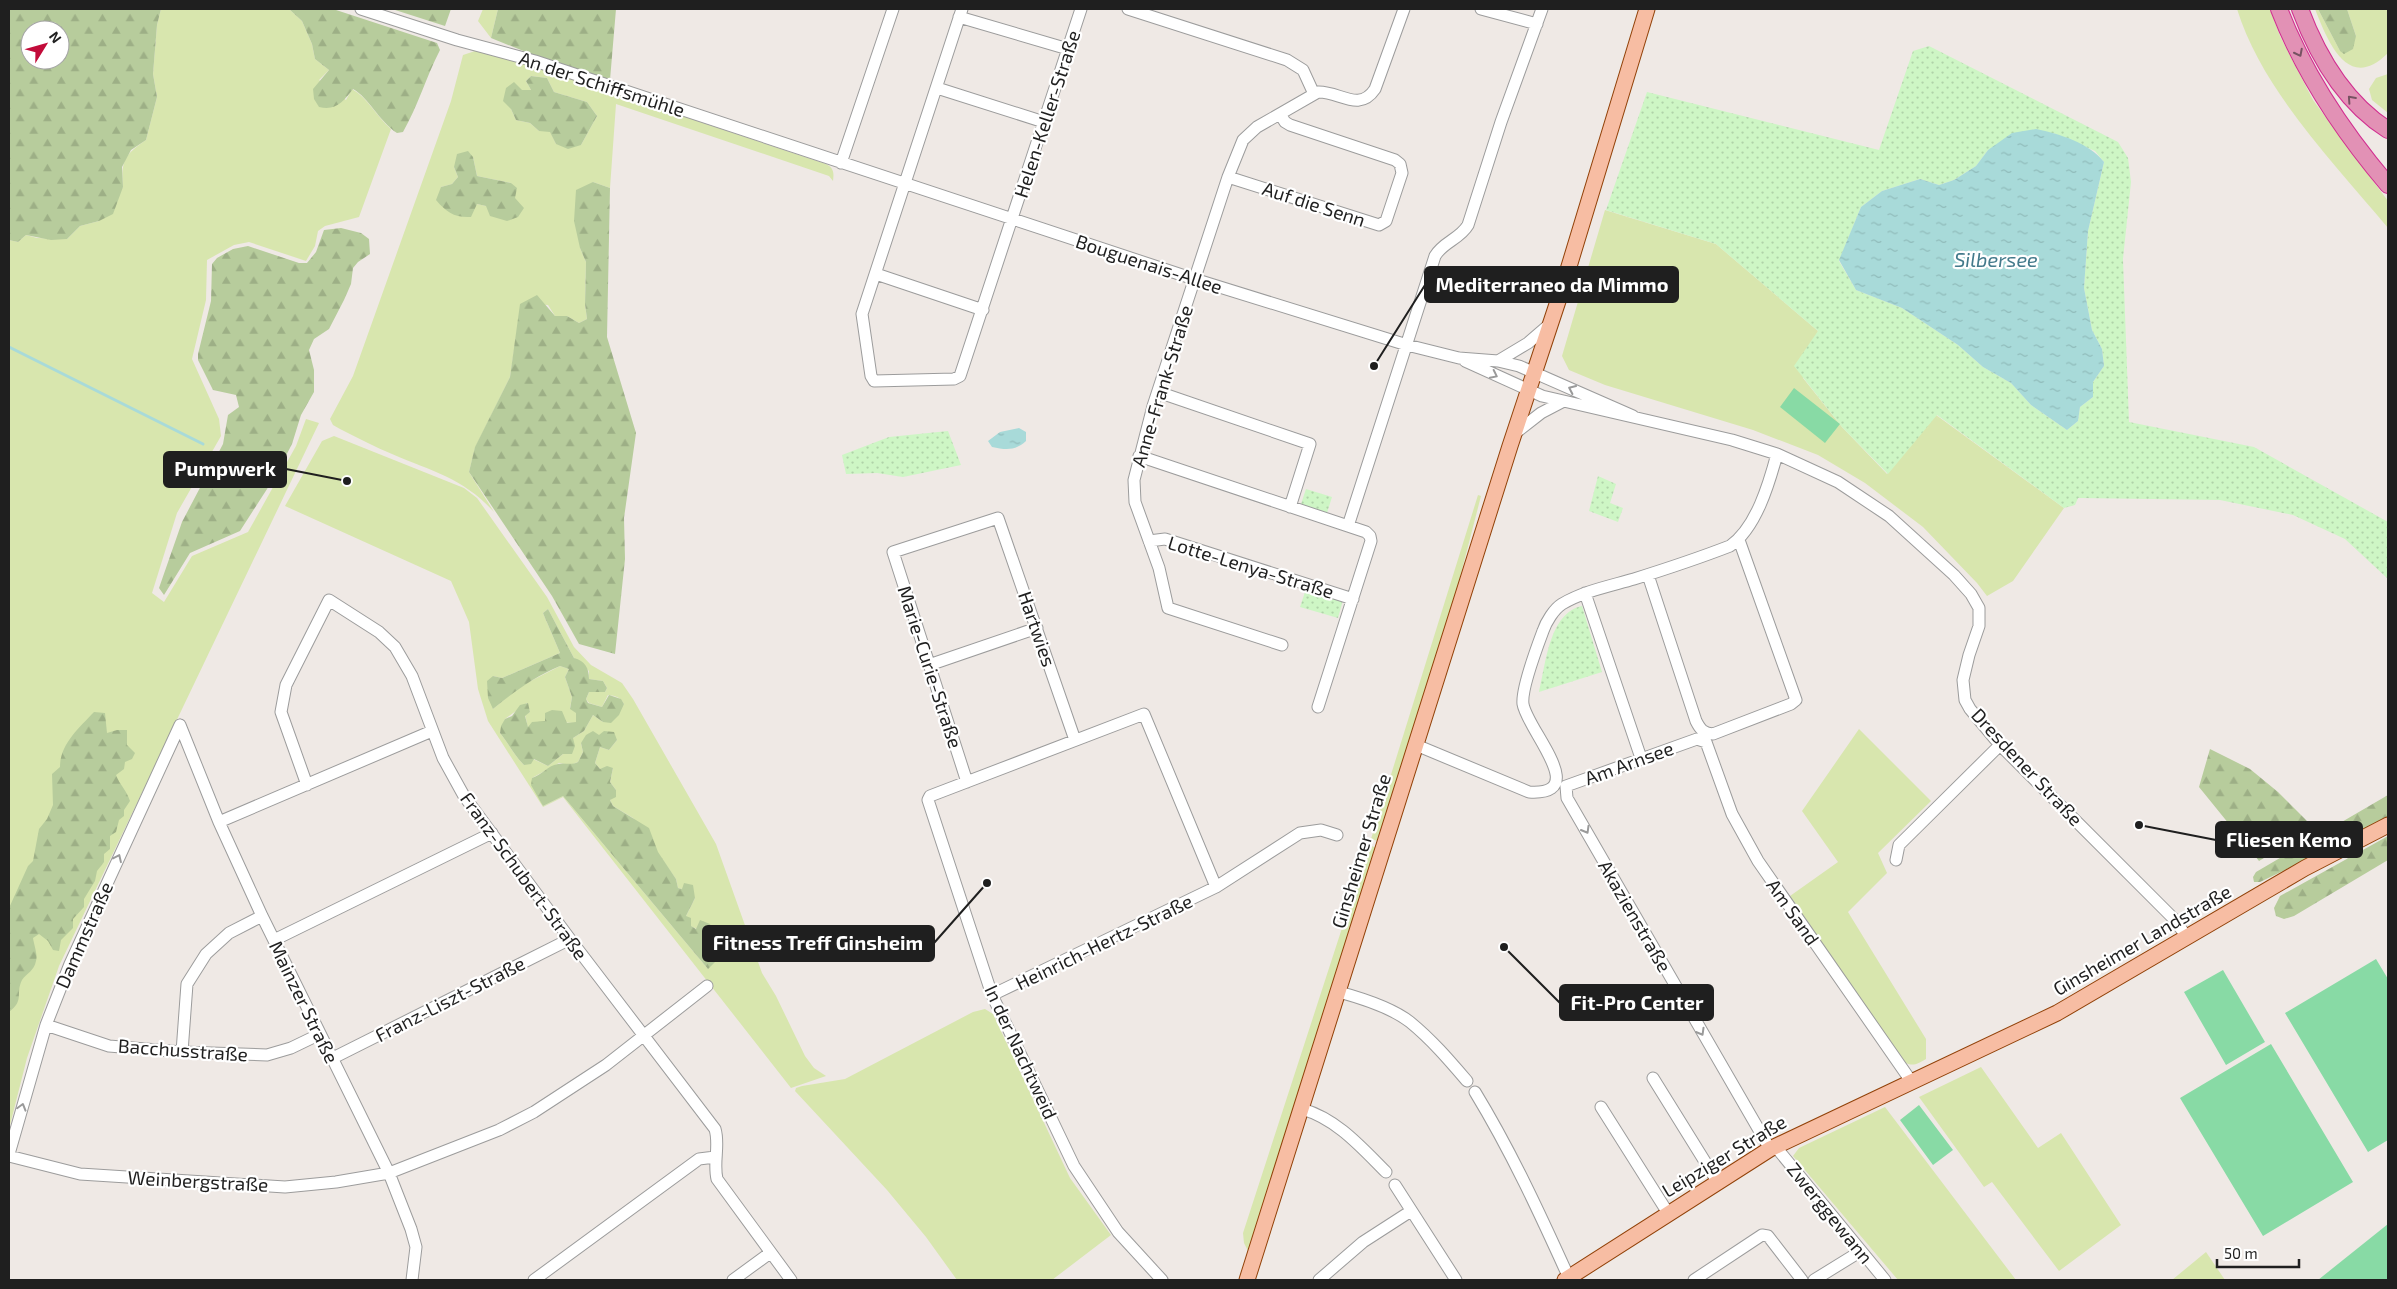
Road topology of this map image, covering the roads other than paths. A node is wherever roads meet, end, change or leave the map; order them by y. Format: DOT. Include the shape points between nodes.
graph roads {
  1 [pos="361,9"];
  2 [pos="892,9"];
  3 [pos="1080,9"];
  4 [pos="1128,9"];
  5 [pos="1404,9"];
  6 [pos="1481,9"];
  7 [pos="1542,9"];
  8 [pos="1647,9"];
  9 [pos="2279,9"];
  10 [pos="2300,9"];
  11 [pos="961,13"];
  12 [pos="1537,24"];
  13 [pos="1068,49"];
  14 [pos="936,88"];
  15 [pos="1314,94"];
  16 [pos="1280,114"];
  17 [pos="1044,122"];
  18 [pos="2388,130"];
  19 [pos="841,163"];
  20 [pos="1228,177"];
  21 [pos="906,185"];
  22 [pos="2388,185"];
  23 [pos="1013,219"];
  24 [pos="876,274"];
  25 [pos="1194,279"];
  26 [pos="983,310"];
  27 [pos="1550,324"];
  28 [pos="1407,345"];
  29 [pos="1459,358"];
  30 [pos="1498,361"];
  31 [pos="1534,372"];
  32 [pos="1528,390"];
  33 [pos="1158,392"];
  34 [pos="1562,402"];
  35 [pos="1633,416"];
  36 [pos="1514,434"];
  37 [pos="1777,454"];
  38 [pos="1139,456"];
  39 [pos="1290,507"];
  40 [pos="998,518"];
  41 [pos="1348,526"];
  42 [pos="1739,540"];
  43 [pos="1149,541"];
  44 [pos="1648,574"];
  45 [pos="1585,593"];
  46 [pos="1353,599"];
  47 [pos="1036,628"];
  48 [pos="1282,645"];
  49 [pos="929,665"];
  50 [pos="1318,707"];
  51 [pos="180,725"];
  52 [pos="432,731"];
  53 [pos="1076,740"];
  54 [pos="1692,740"];
  55 [pos="1416,745"];
  56 [pos="2000,745"];
  57 [pos="1641,758"];
  58 [pos="967,782"];
  59 [pos="1561,784"];
  60 [pos="307,785"];
  61 [pos="219,822"];
  62 [pos="2388,825"];
  63 [pos="492,833"];
  64 [pos="1337,835"];
  65 [pos="1896,860"];
  66 [pos="1216,887"];
  67 [pos="262,916"];
  68 [pos="2186,937"];
  69 [pos="570,939"];
  70 [pos="274,940"];
  71 [pos="707,986"];
  72 [pos="1339,992"];
  73 [pos="992,995"];
  74 [pos="46,1024"];
  75 [pos="320,1034"];
  76 [pos="644,1036"];
  77 [pos="182,1052"];
  78 [pos="331,1059"];
  79 [pos="1653,1078"];
  80 [pos="1467,1081"];
  81 [pos="1911,1081"];
  82 [pos="1474,1092"];
  83 [pos="1601,1107"];
  84 [pos="1302,1108"];
  85 [pos="1772,1147"];
  86 [pos="9,1155"];
  87 [pos="715,1157"];
  88 [pos="1386,1172"];
  89 [pos="389,1173"];
  90 [pos="1717,1181"];
  91 [pos="1394,1185"];
  92 [pos="1411,1210"];
  93 [pos="1668,1213"];
  94 [pos="1861,1251"];
  95 [pos="770,1253"];
  96 [pos="1323,1279"];
  97 [pos="1567,1279"];
  98 [pos="412,1280"];
  99 [pos="534,1280"];
  100 [pos="733,1280"];
  101 [pos="791,1280"];
  102 [pos="1162,1280"];
  103 [pos="1247,1280"];
  104 [pos="1456,1280"];
  105 [pos="1694,1280"];
  106 [pos="1802,1280"];
  107 [pos="1814,1280"];
  108 [pos="1885,1280"];
  1 -- 19 [label="street, An der Schiffsmühle" via="535,61"];
  2 -- 19 [label="street"];
  3 -- 13 [label="street, Helen-Keller-Straße"];
  4 -- 15 [label="street" via="1287,60 1303,70"];
  5 -- 15 [label="street" via="1372,94 1361,102 1321,92"];
  6 -- 12 [label="street"];
  7 -- 12 [label="street"];
  8 -- 27 [label="main road, Ginsheimer Straße"];
  9 -- 22 [label="highway, one-way" via="2320,92"];
  18 -- 10 [label="highway, one-way" via="2362,111 2340,87 2318,50"];
  11 -- 13 [label="street"];
  11 -- 14 [label="street"];
  12 -- 28 [label="street" via="1468,225 1435,255"];
  13 -- 17 [label="street, Helen-Keller-Straße"];
  14 -- 17 [label="street"];
  14 -- 21 [label="street"];
  15 -- 16 [label="street, Anne-Frank-Straße"];
  16 -- 20 [label="street, Anne-Frank-Straße" via="1250,132 1243,140"];
  16 -- 20 [label="street, Auf die Senn" via="1290,125 1400,164 1402,173 1386,221 1379,225"];
  17 -- 23 [label="street, Helen-Keller-Straße"];
  19 -- 21 [label="street, Bouguenais-Allee"];
  20 -- 25 [label="street, Anne-Frank-Straße"];
  21 -- 23 [label="street, Bouguenais-Allee"];
  21 -- 24 [label="street"];
  23 -- 25 [label="street, Bouguenais-Allee"];
  23 -- 26 [label="street, Helen-Keller-Straße"];
  24 -- 26 [label="street"];
  24 -- 26 [label="street, Helen-Keller-Straße" via="862,314 874,381 954,379 960,376"];
  25 -- 28 [label="street, Bouguenais-Allee"];
  25 -- 33 [label="street, Anne-Frank-Straße"];
  27 -- 30 [label="street" via="1528,343"];
  27 -- 31 [label="main road, Ginsheimer Straße"];
  28 -- 29 [label="street, Bouguenais-Allee"];
  28 -- 41 [label="street"];
  29 -- 30 [label="street, Bouguenais-Allee"];
  29 -- 32 [label="street, Bouguenais-Allee, one-way"];
  30 -- 31 [label="street, Bouguenais-Allee"];
  31 -- 32 [label="main road, Ginsheimer Straße"];
  35 -- 31 [label="street, Dresdener Straße, one-way"];
  32 -- 34 [label="street, Dresdener Straße"];
  32 -- 36 [label="main road, Ginsheimer Straße"];
  33 -- 38 [label="street, Anne-Frank-Straße"];
  33 -- 39 [label="street" via="1310,444"];
  34 -- 35 [label="street, Dresdener Straße"];
  34 -- 36 [label="street"];
  35 -- 37 [label="street, Dresdener Straße"];
  36 -- 55 [label="main road, Ginsheimer Straße"];
  37 -- 42 [label="street" via="1750,524"];
  37 -- 56 [label="street, Dresdener Straße" via="1838,482 1870,503 1928,550 1971,594 1979,608 1980,619 1963,680 1963,691 1970,709"];
  38 -- 39 [label="street"];
  38 -- 43 [label="street, Anne-Frank-Straße" via="1134,480 1135,502"];
  39 -- 41 [label="street"];
  40 -- 47 [label="street, Hartwies"];
  40 -- 49 [label="street, Marie-Curie-Straße" via="893,552"];
  41 -- 46 [label="street" via="1366,532 1371,541"];
  42 -- 44 [label="street, Akazienstraße"];
  42 -- 44 [label="street" via="1796,700 1713,734 1706,733 1696,721"];
  43 -- 46 [label="street, Lotte-Lenya-Straße" via="1165,539"];
  43 -- 48 [label="street, Anne-Frank-Straße" via="1168,608"];
  44 -- 45 [label="street, Akazienstraße"];
  45 -- 57 [label="street"];
  45 -- 59 [label="street, Akazienstraße" via="1561,605 1553,614 1544,629 1524,692 1523,705 1530,724"];
  46 -- 50 [label="street"];
  47 -- 49 [label="street"];
  47 -- 53 [label="street, Hartwies"];
  49 -- 58 [label="street, Marie-Curie-Straße"];
  51 -- 61 [label="street, Mainzer Straße"];
  74 -- 51 [label="street, Dammstraße, one-way" via="86,926"];
  52 -- 60 [label="street"];
  52 -- 60 [label="street, Franz-Schubert-Straße" via="412,676 395,647 379,632 329,600 282,698 281,712"];
  52 -- 63 [label="street, Franz-Schubert-Straße" via="464,796"];
  53 -- 58 [label="street"];
  53 -- 66 [label="street, Heinrich-Hertz-Straße" via="1144,714"];
  54 -- 57 [label="street, Am Arnsee"];
  54 -- 81 [label="street, Am Sand" via="1702,740 1708,746 1732,814 1758,861"];
  55 -- 59 [label="street" via="1529,792 1546,791"];
  55 -- 72 [label="main road, Ginsheimer Straße"];
  56 -- 65 [label="street" via="1899,845"];
  56 -- 68 [label="street, Dresdener Straße" via="2173,918"];
  57 -- 59 [label="street, Am Arnsee"];
  58 -- 73 [label="street, In der Nachtweid" via="930,796 928,800"];
  59 -- 85 [label="street, Akazienstraße, one-way"];
  60 -- 61 [label="street"];
  61 -- 67 [label="street, Mainzer Straße"];
  62 -- 68 [label="main road, Ginsheimer Landstraße" via="2305,868"];
  63 -- 69 [label="street, Franz-Schubert-Straße"];
  63 -- 70 [label="street"];
  64 -- 66 [label="street, Heinrich-Hertz-Straße" via="1321,830 1300,833"];
  66 -- 73 [label="street, Heinrich-Hertz-Straße"];
  67 -- 70 [label="street, Mainzer Straße"];
  67 -- 77 [label="street" via="229,933 206,954 187,984"];
  68 -- 81 [label="main road, Ginsheimer Landstraße" via="2057,1013"];
  69 -- 76 [label="street, Franz-Schubert-Straße"];
  69 -- 78 [label="street, Franz-Liszt-Straße"];
  70 -- 75 [label="street, Mainzer Straße"];
  71 -- 76 [label="street, Weinbergstraße"];
  72 -- 80 [label="street" via="1409,1021"];
  72 -- 84 [label="main road, Ginsheimer Straße"];
  73 -- 102 [label="street, In der Nachtweid" via="1074,1166 1118,1232"];
  74 -- 77 [label="street, Bacchusstraße" via="109,1046"];
  86 -- 74 [label="street, Dammstraße, one-way"];
  75 -- 77 [label="street, Bacchusstraße" via="267,1055"];
  75 -- 78 [label="street, Mainzer Straße"];
  76 -- 87 [label="street, Franz-Schubert-Straße" via="715,1129 718,1140"];
  76 -- 89 [label="street, Weinbergstraße" via="534,1112 491,1133"];
  78 -- 89 [label="street, Mainzer Straße"];
  79 -- 90 [label="street"];
  81 -- 85 [label="main road, Leipziger Straße"];
  82 -- 97 [label="street" via="1533,1198"];
  83 -- 93 [label="street"];
  84 -- 88 [label="street" via="1348,1134"];
  84 -- 103 [label="main road, Ginsheimer Straße"];
  85 -- 90 [label="main road, Leipziger Straße"];
  85 -- 94 [label="street, Zwerggewann"];
  86 -- 89 [label="street, Weinbergstraße" via="80,1174 285,1187"];
  87 -- 95 [label="street, Franz-Schubert-Straße" via="716,1179"];
  87 -- 99 [label="street" via="699,1159"];
  89 -- 98 [label="street, Mainzer Straße" via="416,1246"];
  90 -- 93 [label="main road, Leipziger Straße"];
  91 -- 92 [label="street"];
  92 -- 96 [label="street" via="1363,1242"];
  92 -- 104 [label="street"];
  93 -- 97 [label="main road, Leipziger Straße"];
  94 -- 107 [label="street"];
  94 -- 108 [label="street, Zwerggewann"];
  95 -- 100 [label="street"];
  95 -- 101 [label="street, Franz-Schubert-Straße"];
  105 -- 106 [label="street" via="1762,1236 1768,1236"];
}
